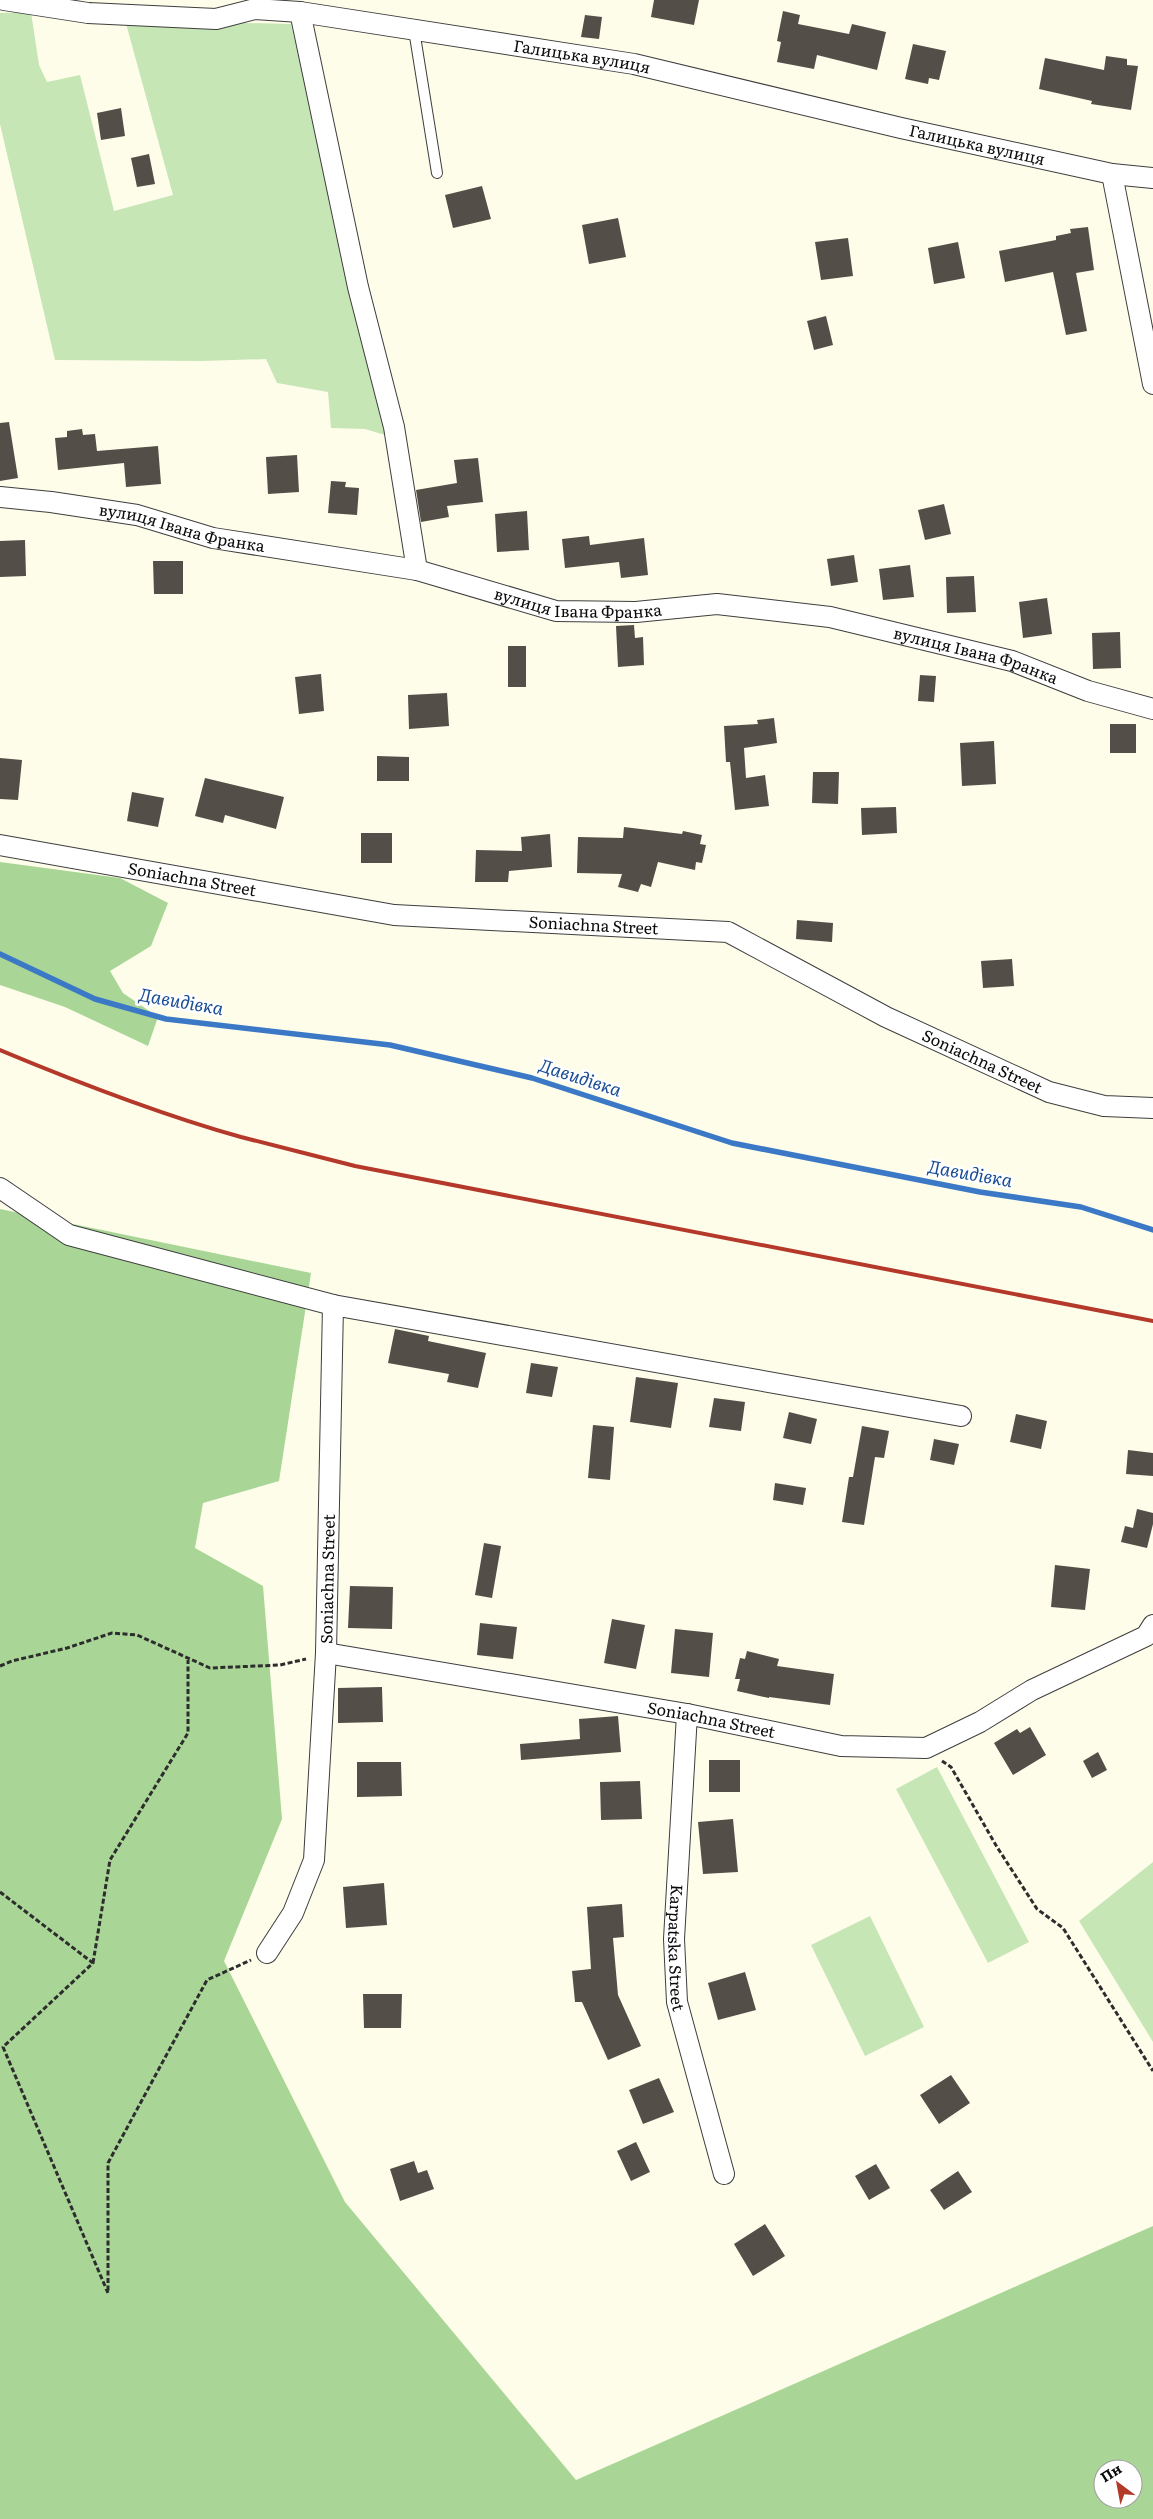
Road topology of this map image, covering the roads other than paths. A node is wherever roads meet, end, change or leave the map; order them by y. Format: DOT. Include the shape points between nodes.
graph roads {
  1 [pos="4,0"];
  2 [pos="255,4"];
  3 [pos="300,12"];
  4 [pos="414,30"];
  5 [pos="437,173"];
  6 [pos="1112,174"];
  7 [pos="1153,178"];
  8 [pos="1153,384"];
  9 [pos="0,497"];
  10 [pos="417,570"];
  11 [pos="1153,709"];
  12 [pos="0,845"];
  13 [pos="1153,1108"];
  14 [pos="0,1188"];
  15 [pos="333,1305"];
  16 [pos="961,1416"];
  17 [pos="1153,1625"];
  18 [pos="326,1653"];
  19 [pos="687,1714"];
  20 [pos="267,1953"];
  21 [pos="724,2174"];
  1 -- 2 [label="street, Галицька вулиця" via="88,13 216,19"];
  2 -- 3 [label="street, Галицька вулиця"];
  3 -- 4 [label="street, Галицька вулиця"];
  3 -- 10 [label="street" via="358,287 394,427"];
  4 -- 5 [label="lane"];
  4 -- 6 [label="street, Галицька вулиця" via="634,64"];
  6 -- 7 [label="street, Галицька вулиця"];
  6 -- 8 [label="street"];
  9 -- 10 [label="street, вулиця Івана Франка" via="137,515 213,538"];
  10 -- 11 [label="street, вулиця Івана Франка" via="556,611 636,612 716,604 830,617 1012,661 1088,690"];
  12 -- 13 [label="street, Soniachna Street" via="394,914 728,932 886,1017 1049,1092 1104,1106"];
  14 -- 15 [label="street" via="69,1235"];
  15 -- 16 [label="street"];
  15 -- 18 [label="street, Soniachna Street"];
  17 -- 19 [label="street, Soniachna Street" via="1146,1636 1032,1690 980,1722 926,1748 841,1746"];
  18 -- 19 [label="street, Soniachna Street"];
  18 -- 20 [label="street" via="314,1860 293,1913"];
  19 -- 21 [label="street, Karpatska Street" via="674,1939 677,2002"];
}
